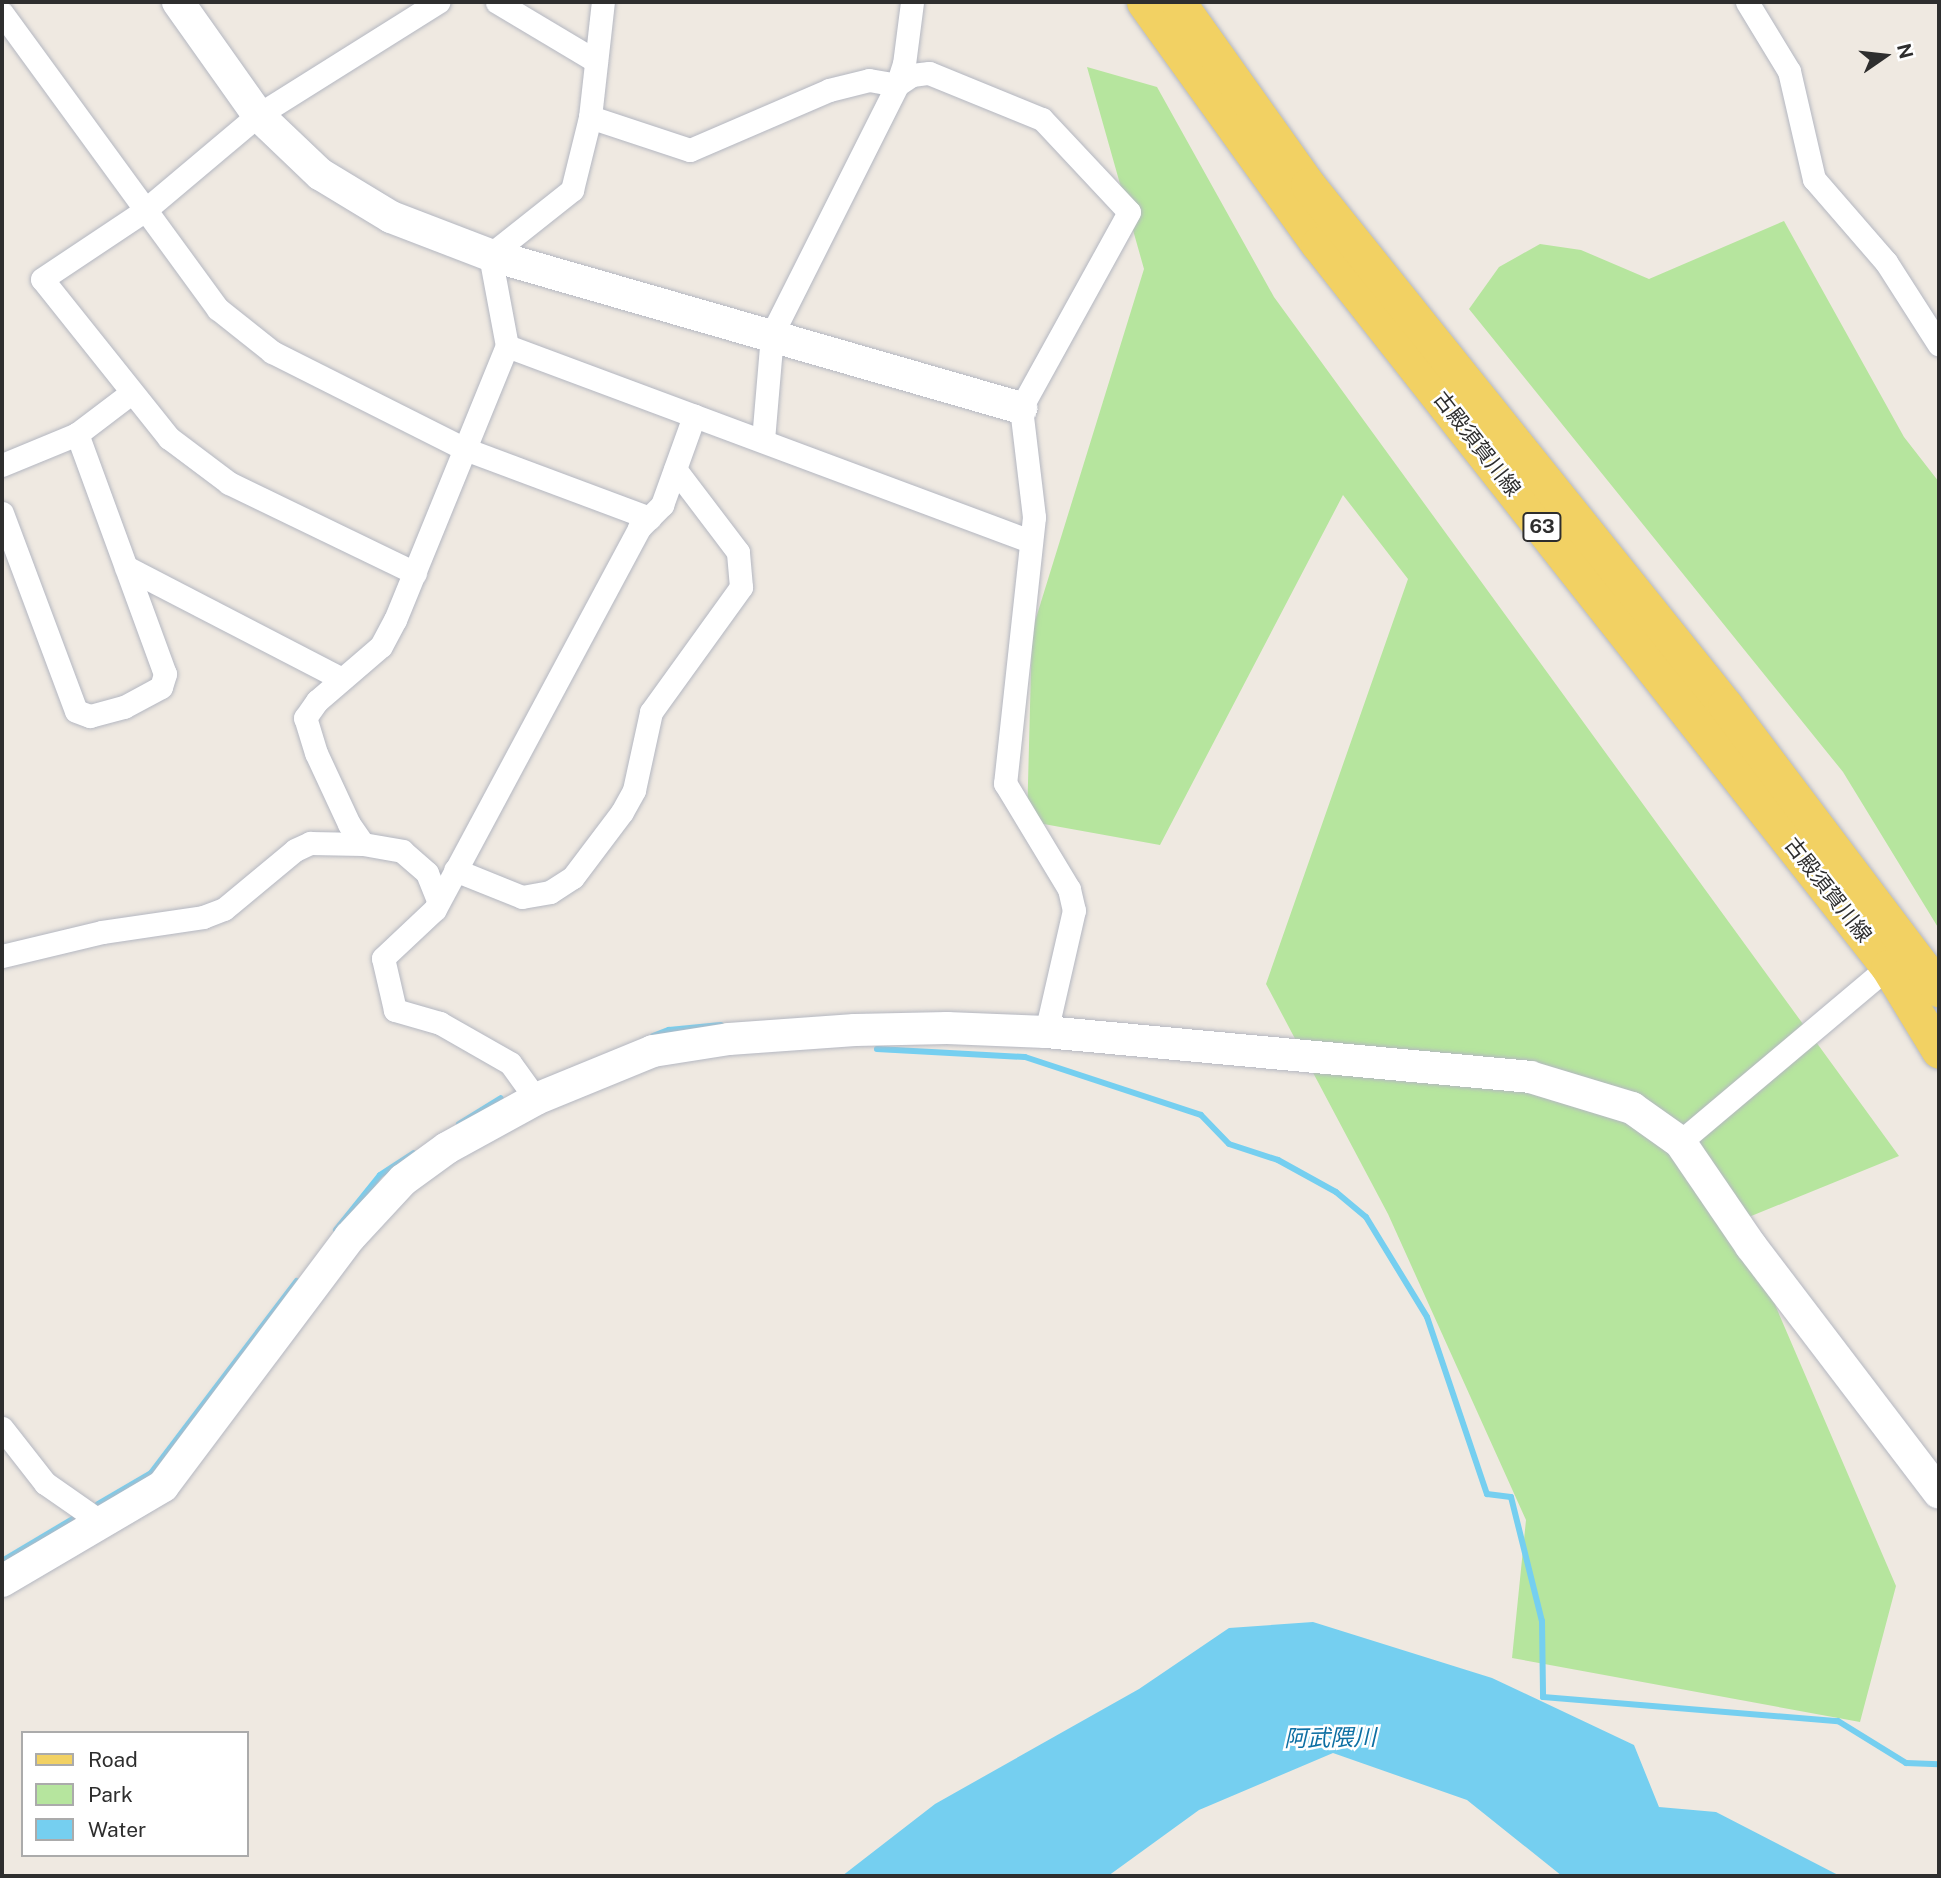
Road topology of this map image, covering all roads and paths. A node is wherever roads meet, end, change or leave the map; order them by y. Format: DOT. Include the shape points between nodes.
graph roads {
  1 [pos="178,2"];
  2 [pos="438,2"];
  3 [pos="497,2"];
  4 [pos="603,2"];
  5 [pos="912,2"];
  6 [pos="1144,2"];
  7 [pos="1178,2"];
  8 [pos="1747,2"];
  9 [pos="2,13"];
  10 [pos="596,61"];
  11 [pos="897,85"];
  12 [pos="258,115"];
  13 [pos="590,117"];
  14 [pos="144,211"];
  15 [pos="490,255"];
  16 [pos="772,334"];
  17 [pos="1939,345"];
  18 [pos="507,346"];
  19 [pos="131,393"];
  20 [pos="1021,408"];
  21 [pos="694,416"];
  22 [pos="76,434"];
  23 [pos="763,440"];
  24 [pos="466,449"];
  25 [pos="2,465"];
  26 [pos="675,469"];
  27 [pos="2,513"];
  28 [pos="650,518"];
  29 [pos="1031,541"];
  30 [pos="126,567"];
  31 [pos="415,573"];
  32 [pos="342,679"];
  33 [pos="363,844"];
  34 [pos="454,870"];
  35 [pos="438,900"];
  36 [pos="2,956"];
  37 [pos="1888,967"];
  38 [pos="1939,989"];
  39 [pos="1046,1032"];
  40 [pos="1939,1051"];
  41 [pos="536,1099"];
  42 [pos="1680,1142"];
  43 [pos="2,1429"];
  44 [pos="1939,1493"];
  45 [pos="101,1522"];
  46 [pos="2,1581"];
  1 -- 12 [label="street"];
  2 -- 12 [label="street"];
  3 -- 10 [label="street"];
  4 -- 10 [label="street"];
  5 -- 11 [label="street"];
  6 -- 37 [label="main road, 古殿須賀川線 / 63" via="1311,234"];
  7 -- 38 [label="main road, 古殿須賀川線 / 63" via="1308,185 1733,716"];
  8 -- 17 [label="street" via="1789,71 1814,179 1886,262"];
  9 -- 14 [label="street"];
  10 -- 13 [label="street"];
  11 -- 13 [label="street" via="869,80 829,90 690,150"];
  11 -- 16 [label="street"];
  11 -- 20 [label="street" via="912,75 929,73 1042,119 1129,212"];
  12 -- 14 [label="street"];
  12 -- 15 [label="street" via="320,174 391,217"];
  13 -- 15 [label="street" via="572,190"];
  14 -- 19 [label="street" via="42,279"];
  14 -- 24 [label="street" via="218,309 272,352"];
  15 -- 16 [label="street"];
  15 -- 18 [label="street"];
  16 -- 20 [label="street"];
  16 -- 23 [label="street"];
  18 -- 21 [label="street"];
  18 -- 24 [label="street"];
  19 -- 22 [label="street"];
  19 -- 31 [label="street" via="169,438 229,483"];
  20 -- 29 [label="street" via="1034,517"];
  21 -- 23 [label="street"];
  21 -- 26 [label="street"];
  22 -- 25 [label="street"];
  22 -- 30 [label="street"];
  23 -- 29 [label="street"];
  24 -- 28 [label="street"];
  24 -- 31 [label="street"];
  26 -- 28 [label="street" via="662,505"];
  26 -- 34 [label="street" via="738,552 741,587 651,712 634,790 622,812 573,877 550,892 522,897"];
  27 -- 30 [label="street" via="81,715 124,707 155,693 165,674"];
  28 -- 34 [label="street" via="639,528"];
  29 -- 39 [label="street" via="1004,768 1005,783 1069,889 1074,910"];
  30 -- 32 [label="street"];
  31 -- 32 [label="street" via="389,635"];
  32 -- 33 [label="street" via="317,701 305,725 349,824"];
  33 -- 35 [label="street" via="414,858 427,873"];
  33 -- 36 [label="street" via="310,843 295,850 225,909 203,917 102,932"];
  34 -- 35 [label="street"];
  35 -- 41 [label="street" via="435,909 383,958 395,1010 440,1023 510,1063"];
  37 -- 40 [label="main road, 古殿須賀川線 / 63"];
  37 -- 42 [label="street"];
  39 -- 41 [label="street" via="947,1028 729,1039 653,1051"];
  39 -- 42 [label="street" via="1530,1077 1632,1108"];
  41 -- 45 [label="street" via="447,1148 403,1180 350,1237 163,1486"];
  42 -- 44 [label="street" via="1751,1246"];
  43 -- 45 [label="street" via="45,1483"];
  45 -- 46 [label="street"];
}
